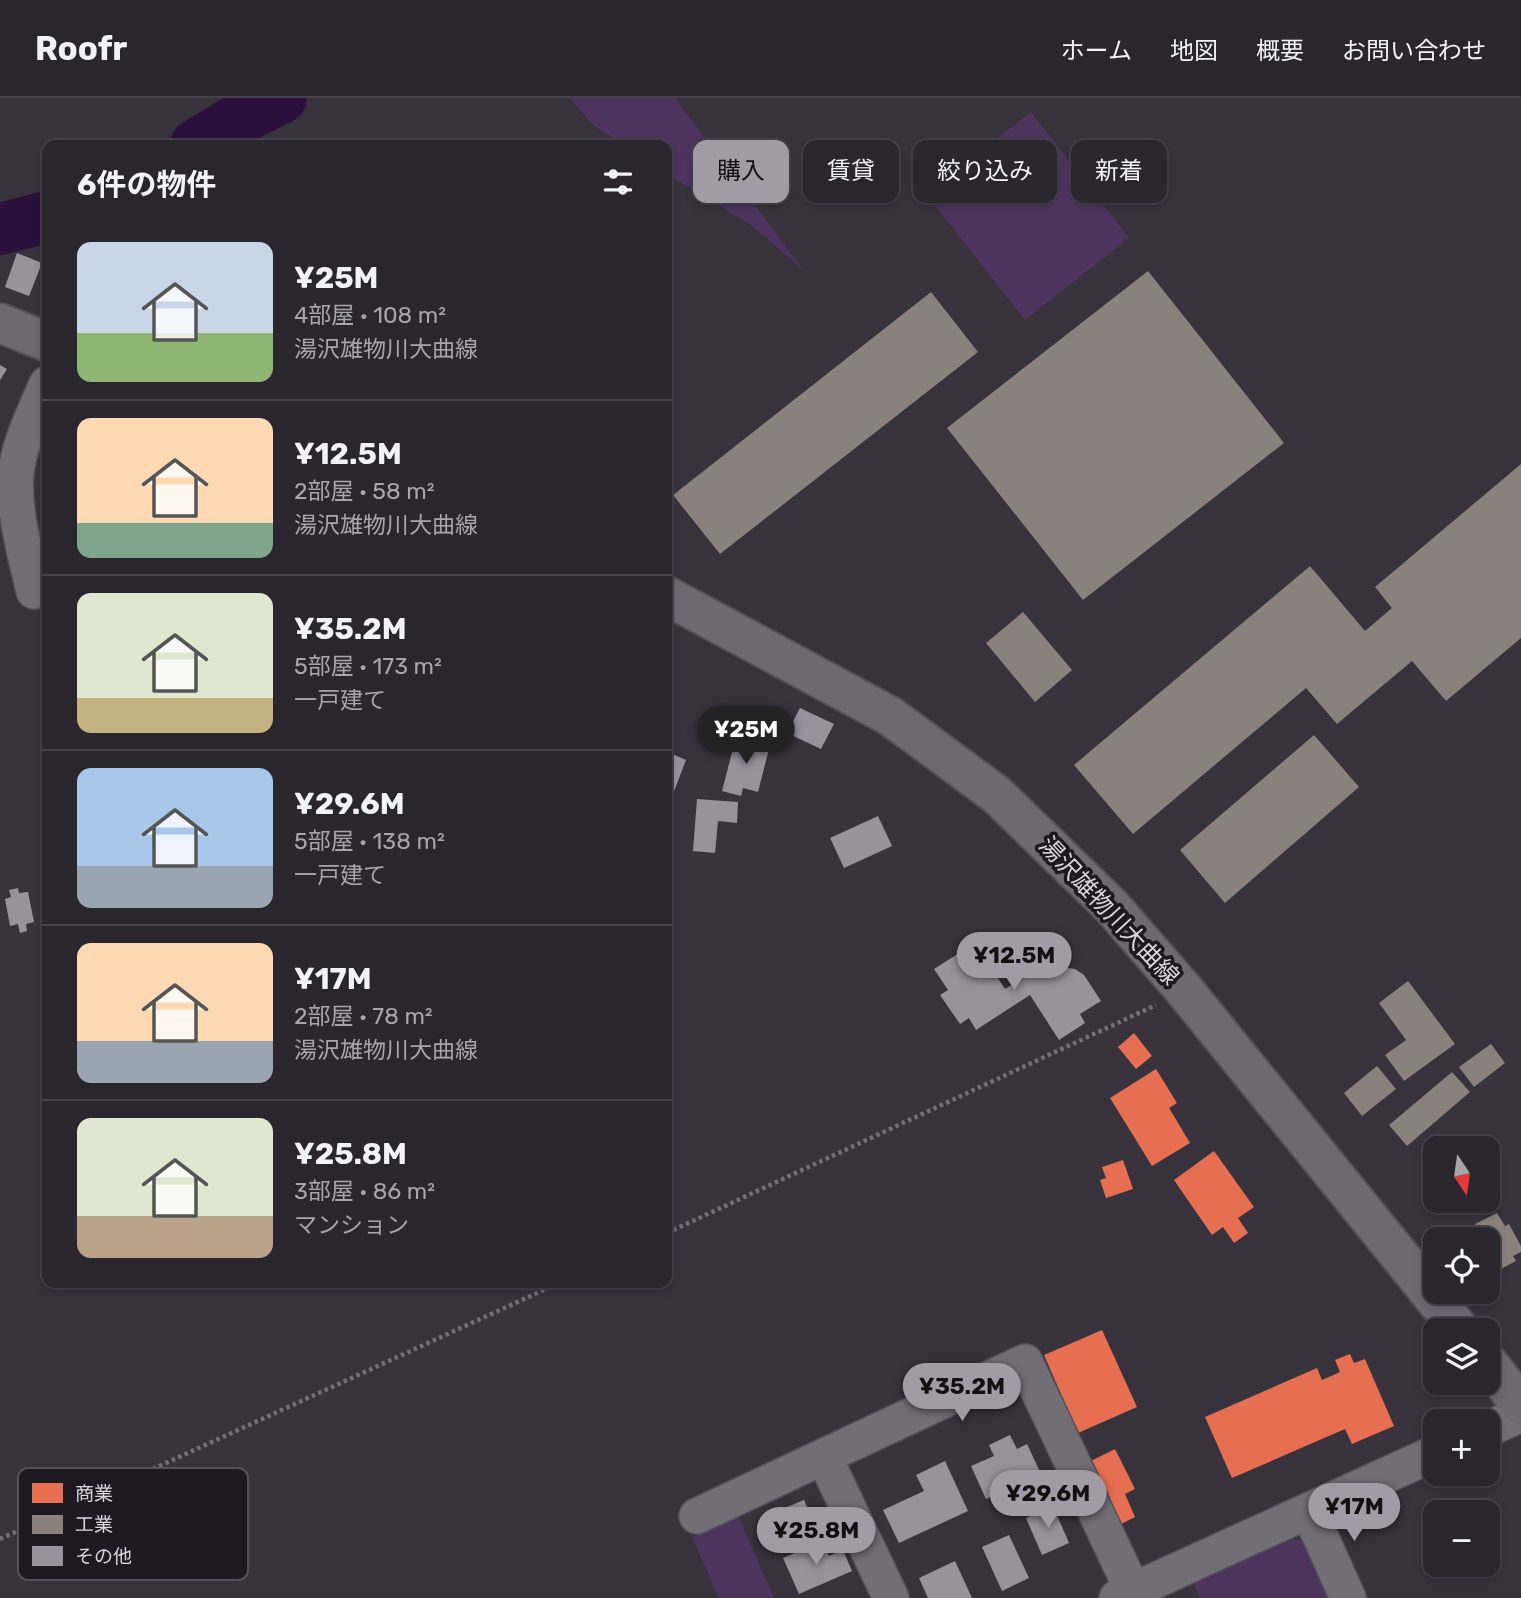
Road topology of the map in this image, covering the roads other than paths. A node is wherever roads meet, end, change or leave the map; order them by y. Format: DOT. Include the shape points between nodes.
graph roads {
  1 [pos="0,323"];
  2 [pos="42,340"];
  3 [pos="42,396"];
  4 [pos="34,592"];
  5 [pos="672,599"];
  6 [pos="1450,1318"];
  7 [pos="1500,1378"];
  8 [pos="1521,1405"];
  9 [pos="1521,1414"];
  10 [pos="1500,1424"];
  11 [pos="824,1457"];
  12 [pos="1423,1459"];
  13 [pos="1309,1511"];
  14 [pos="697,1516"];
  15 [pos="1125,1595"];
  16 [pos="891,1598"];
  17 [pos="1348,1598"];
  1 -- 2 [label="main road"];
  3 -- 4 [label="street" via="22,443 16,473"];
  5 -- 6 [label="main road, 湯沢雄物川大曲線" via="890,716 997,795 1112,907 1185,991"];
  7 -- 8 [label="main road"];
  9 -- 10 [label="street"];
  11 -- 14 [label="street"];
  11 -- 15 [label="street" via="1025,1362"];
  11 -- 16 [label="street"];
  12 -- 13 [label="street"];
  13 -- 15 [label="street"];
  13 -- 17 [label="street"];
}
